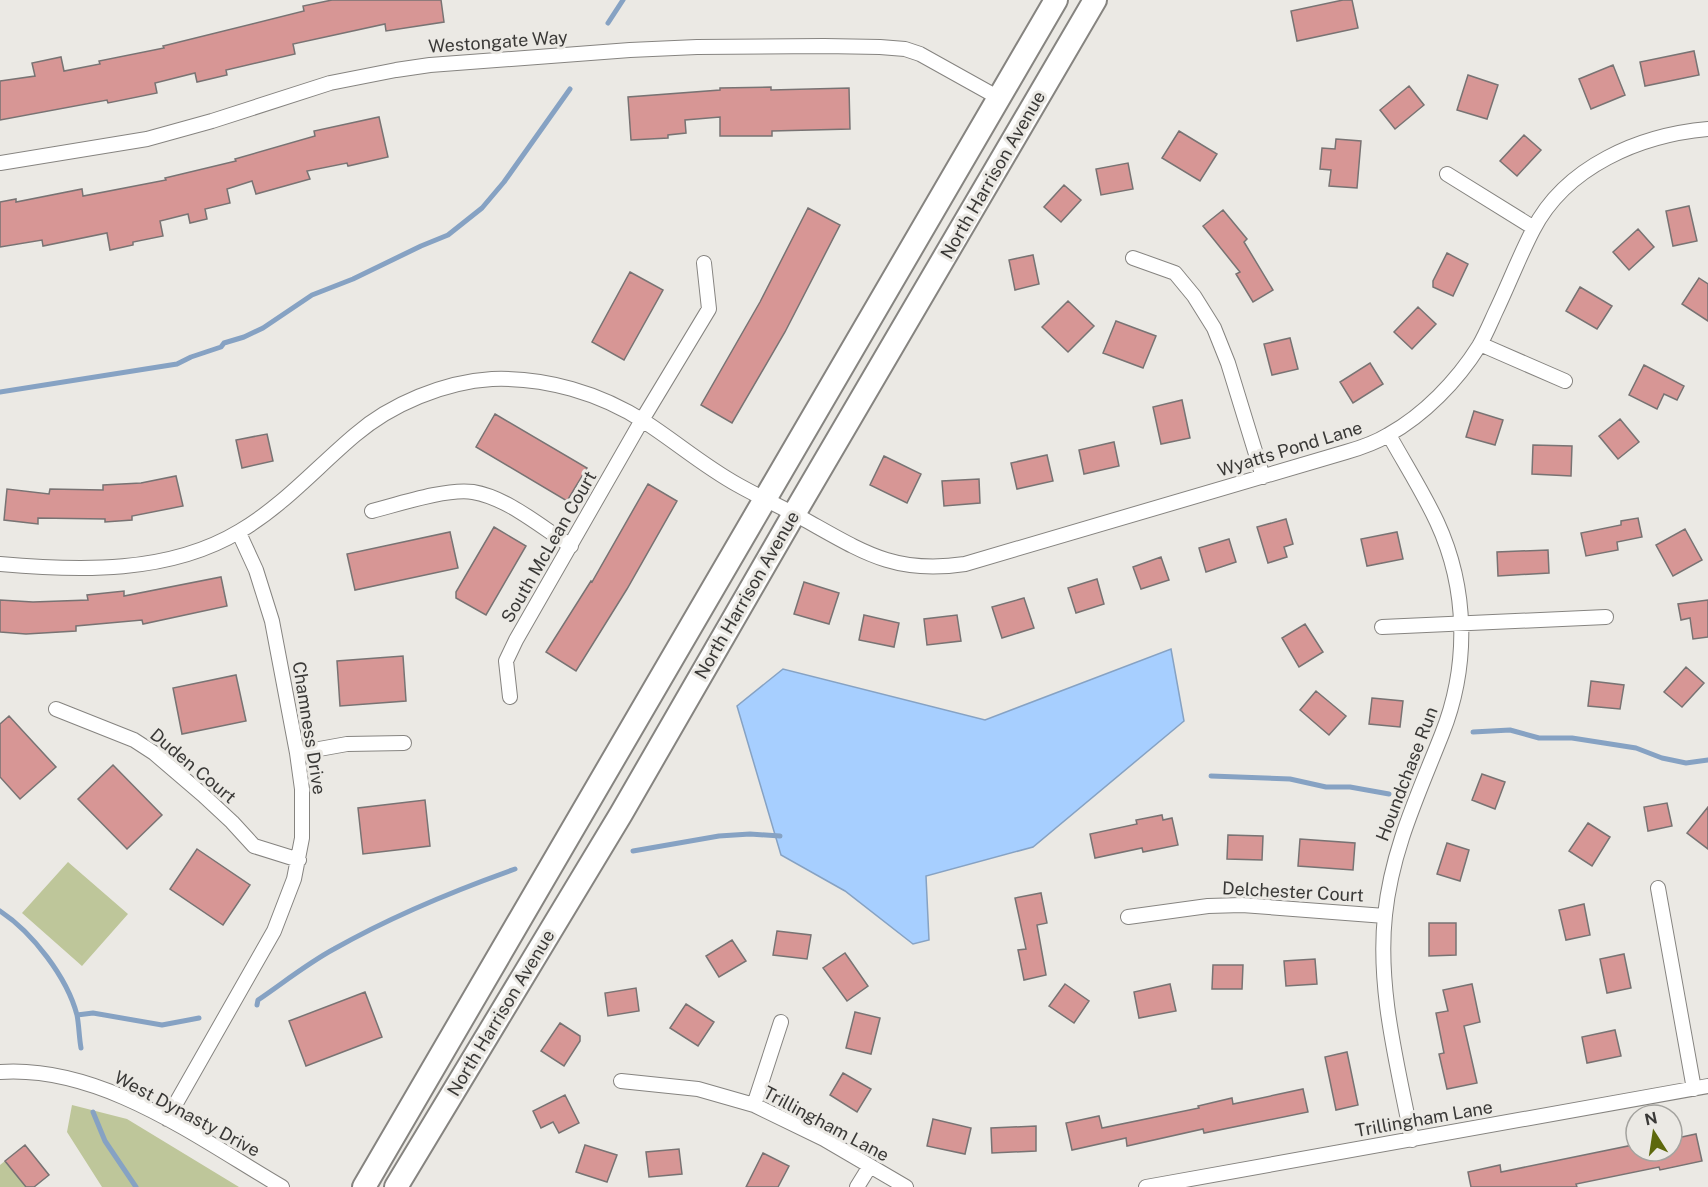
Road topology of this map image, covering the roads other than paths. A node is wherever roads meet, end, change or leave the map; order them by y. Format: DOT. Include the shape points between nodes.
graph roads {
  1 [pos="1056,0"];
  2 [pos="1095,0"];
  3 [pos="999,98"];
  4 [pos="1708,129"];
  5 [pos="0,163"];
  6 [pos="1447,174"];
  7 [pos="1534,228"];
  8 [pos="1133,258"];
  9 [pos="704,263"];
  10 [pos="1480,344"];
  11 [pos="1565,381"];
  12 [pos="642,420"];
  13 [pos="1389,435"];
  14 [pos="1263,477"];
  15 [pos="765,498"];
  16 [pos="372,511"];
  17 [pos="794,514"];
  18 [pos="238,532"];
  19 [pos="571,546"];
  20 [pos="0,564"];
  21 [pos="1606,617"];
  22 [pos="1461,624"];
  23 [pos="1382,627"];
  24 [pos="510,697"];
  25 [pos="56,709"];
  26 [pos="404,743"];
  27 [pos="297,753"];
  28 [pos="299,860"];
  29 [pos="1658,888"];
  30 [pos="1384,916"];
  31 [pos="1128,917"];
  32 [pos="781,1022"];
  33 [pos="0,1072"];
  34 [pos="621,1081"];
  35 [pos="1708,1086"];
  36 [pos="1694,1089"];
  37 [pos="754,1105"];
  38 [pos="167,1119"];
  39 [pos="1412,1140"];
  40 [pos="870,1166"];
  41 [pos="282,1187"];
  42 [pos="364,1187"];
  43 [pos="396,1187"];
  44 [pos="857,1187"];
  45 [pos="906,1187"];
  46 [pos="1146,1187"];
  1 -- 3 [label="main road, North Harrison Avenue"];
  2 -- 17 [label="main road, North Harrison Avenue"];
  3 -- 5 [label="street, Westongate Way" via="920,54 905,50 813,46 619,51 396,70 330,83 147,139"];
  3 -- 15 [label="main road, North Harrison Avenue"];
  4 -- 7 [label="street, Wyatts Pond Lane" via="1670,134 1623,149 1569,186"];
  6 -- 7 [label="street"];
  7 -- 10 [label="street, Wyatts Pond Lane"];
  8 -- 14 [label="street" via="1175,273 1214,328"];
  9 -- 12 [label="street, South McLean Court" via="709,309"];
  10 -- 11 [label="street"];
  10 -- 13 [label="street, Wyatts Pond Lane" via="1441,393"];
  12 -- 15 [label="street, Wyatts Pond Lane" via="737,485"];
  12 -- 18 [label="street, Wyatts Pond Lane" via="593,396 544,382 492,379 441,389 378,418 268,513"];
  12 -- 19 [label="street, South McLean Court"];
  13 -- 14 [label="street, Wyatts Pond Lane"];
  13 -- 22 [label="street, Houndchase Run" via="1443,536 1456,575"];
  14 -- 17 [label="street, Wyatts Pond Lane" via="992,557 942,568 881,560"];
  15 -- 17 [label="street, Wyatts Pond Lane"];
  15 -- 42 [label="main road, North Harrison Avenue"];
  16 -- 19 [label="street" via="454,492 472,492 496,499"];
  17 -- 43 [label="main road, North Harrison Avenue" via="621,814"];
  18 -- 20 [label="street, Wyatts Pond Lane" via="180,556 143,564"];
  18 -- 27 [label="street, Chamness Drive" via="267,601"];
  19 -- 24 [label="street, South McLean Court" via="506,661"];
  21 -- 22 [label="street"];
  22 -- 23 [label="street"];
  22 -- 30 [label="street, Houndchase Run" via="1457,688 1400,839"];
  25 -- 28 [label="street, Duden Court" via="134,740 203,795 254,846"];
  26 -- 27 [label="street" via="347,744"];
  27 -- 28 [label="street, Chamness Drive" via="303,818"];
  28 -- 38 [label="street, Chamness Drive" via="274,932"];
  29 -- 36 [label="street"];
  30 -- 31 [label="street, Delchester Court" via="1242,905"];
  30 -- 39 [label="street, Houndchase Run" via="1386,996"];
  32 -- 37 [label="street"];
  33 -- 38 [label="street, West Dynasty Drive" via="71,1078"];
  34 -- 37 [label="street, Trillingham Lane" via="698,1089"];
  35 -- 36 [label="street, Trillingham Lane"];
  36 -- 39 [label="street, Trillingham Lane"];
  37 -- 40 [label="street, Trillingham Lane"];
  38 -- 41 [label="street, West Dynasty Drive"];
  39 -- 46 [label="street, Trillingham Lane"];
  40 -- 44 [label="street"];
  40 -- 45 [label="street, Trillingham Lane"];
}
